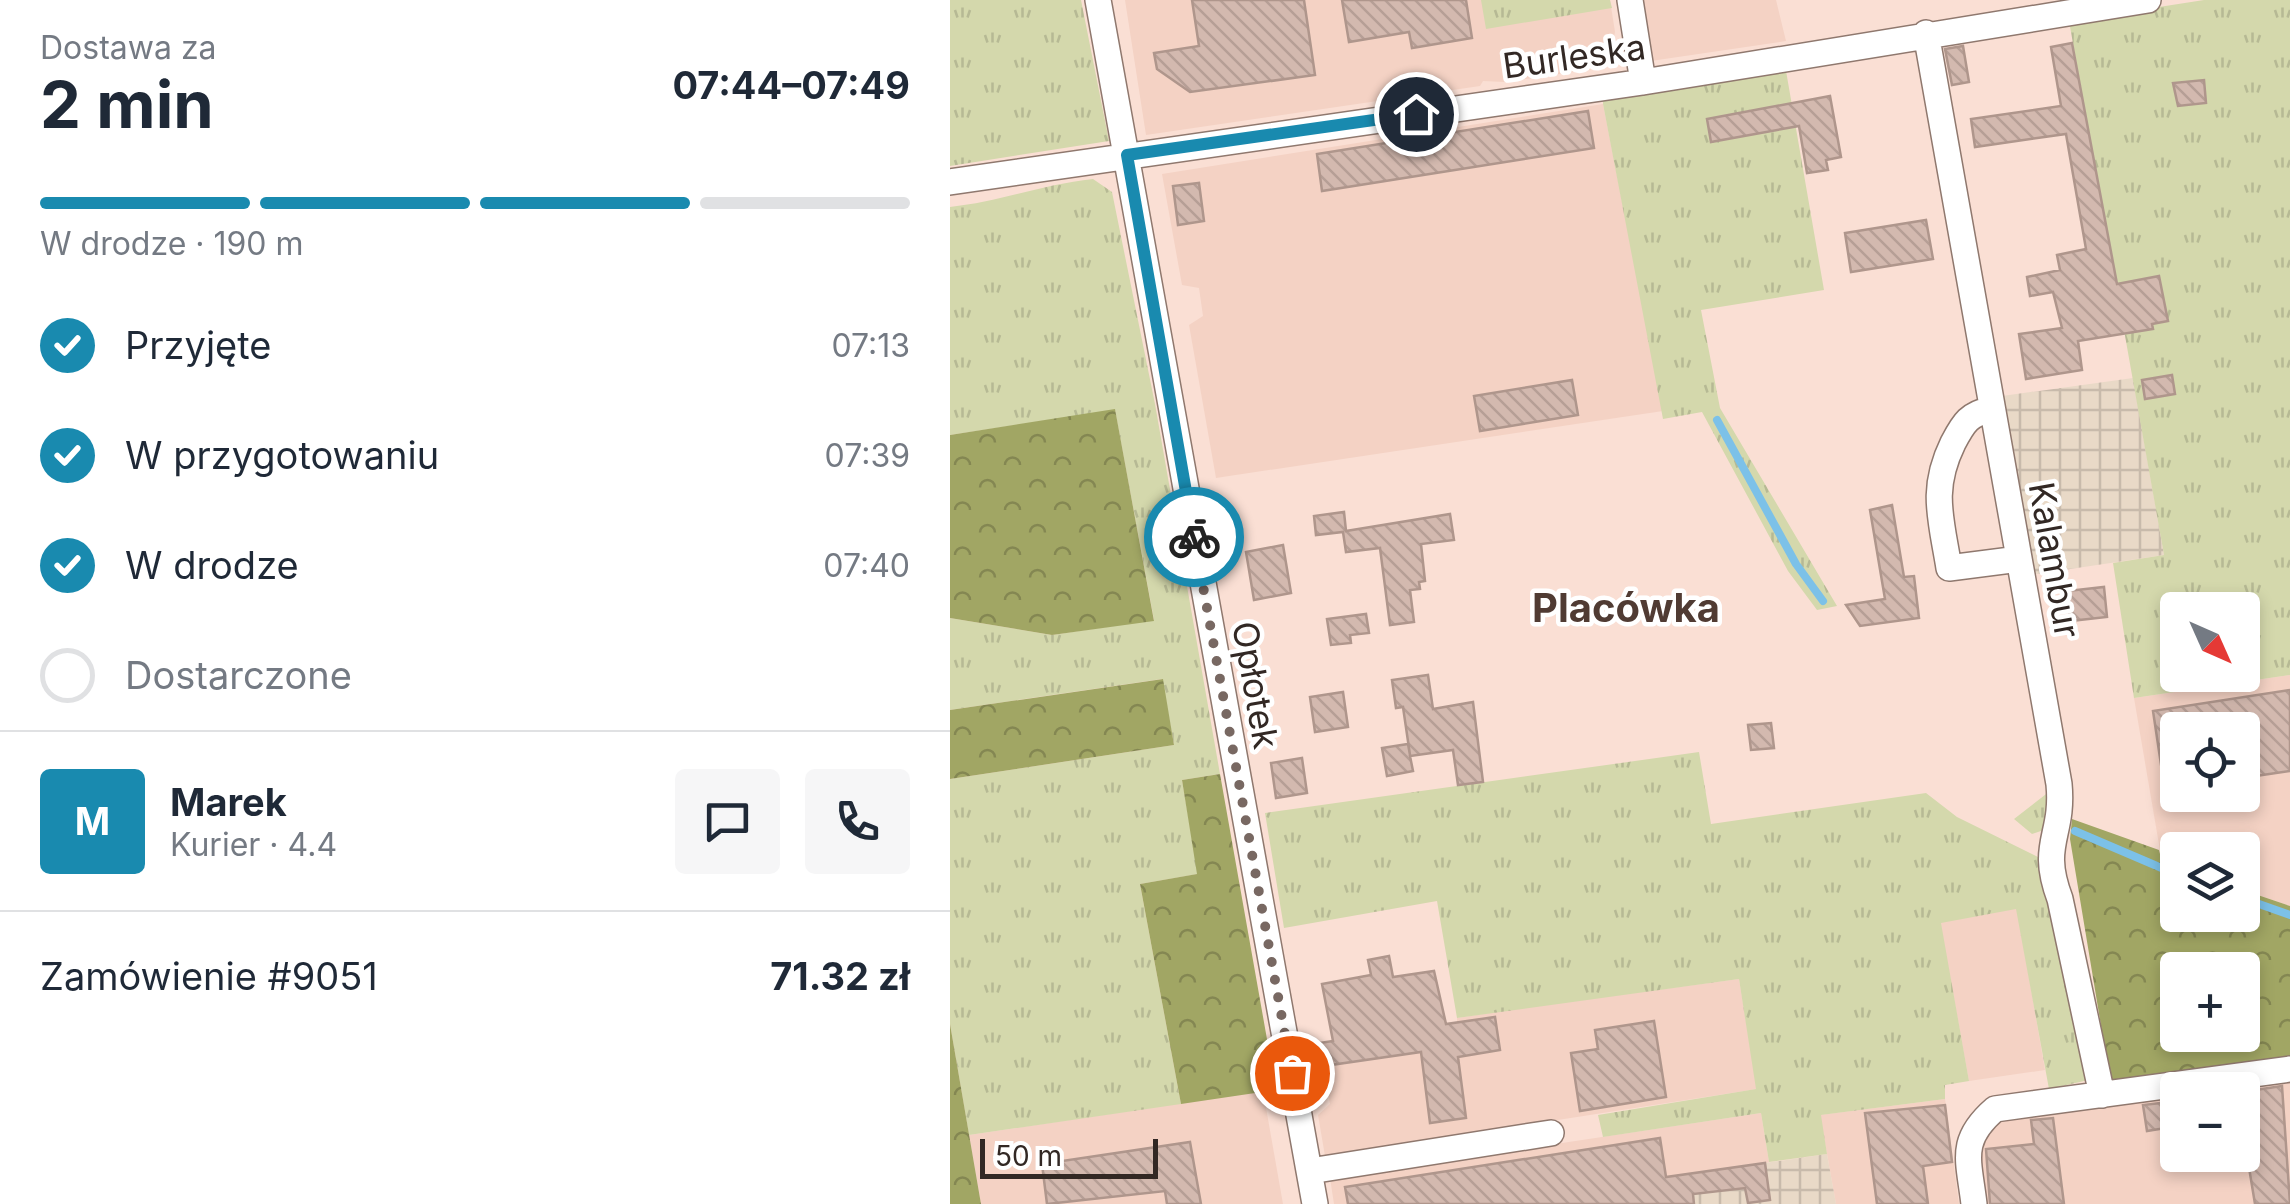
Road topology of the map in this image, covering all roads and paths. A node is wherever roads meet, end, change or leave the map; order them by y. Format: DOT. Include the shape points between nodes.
graph roads {
  1 [pos="1098,0"];
  2 [pos="1630,0"];
  3 [pos="2148,0"];
  4 [pos="1926,34"];
  5 [pos="1643,82"];
  6 [pos="1127,155"];
  7 [pos="950,182"];
  8 [pos="1992,409"];
  9 [pos="2020,559"];
  10 [pos="2290,1069"];
  11 [pos="2102,1095"];
  12 [pos="1550,1133"];
  13 [pos="1310,1170"];
  14 [pos="1316,1204"];
  15 [pos="1974,1204"];
  1 -- 6 [label="street, Opłotek"];
  2 -- 5 [label="street"];
  3 -- 4 [label="street, Burleska"];
  4 -- 5 [label="street, Burleska"];
  4 -- 8 [label="street, Kalambur"];
  5 -- 6 [label="street, Burleska"];
  6 -- 7 [label="street, Burleska"];
  6 -- 13 [label="street, Opłotek"];
  8 -- 9 [label="street, Kalambur"];
  8 -- 9 [label="street" via="1964,420 1938,475 1948,568"];
  9 -- 11 [label="street, Kalambur" via="2062,816 2048,852 2049,870"];
  10 -- 11 [label="street"];
  11 -- 15 [label="street" via="1996,1109 1968,1144"];
  12 -- 13 [label="street"];
  13 -- 14 [label="street, Opłotek"];
}
